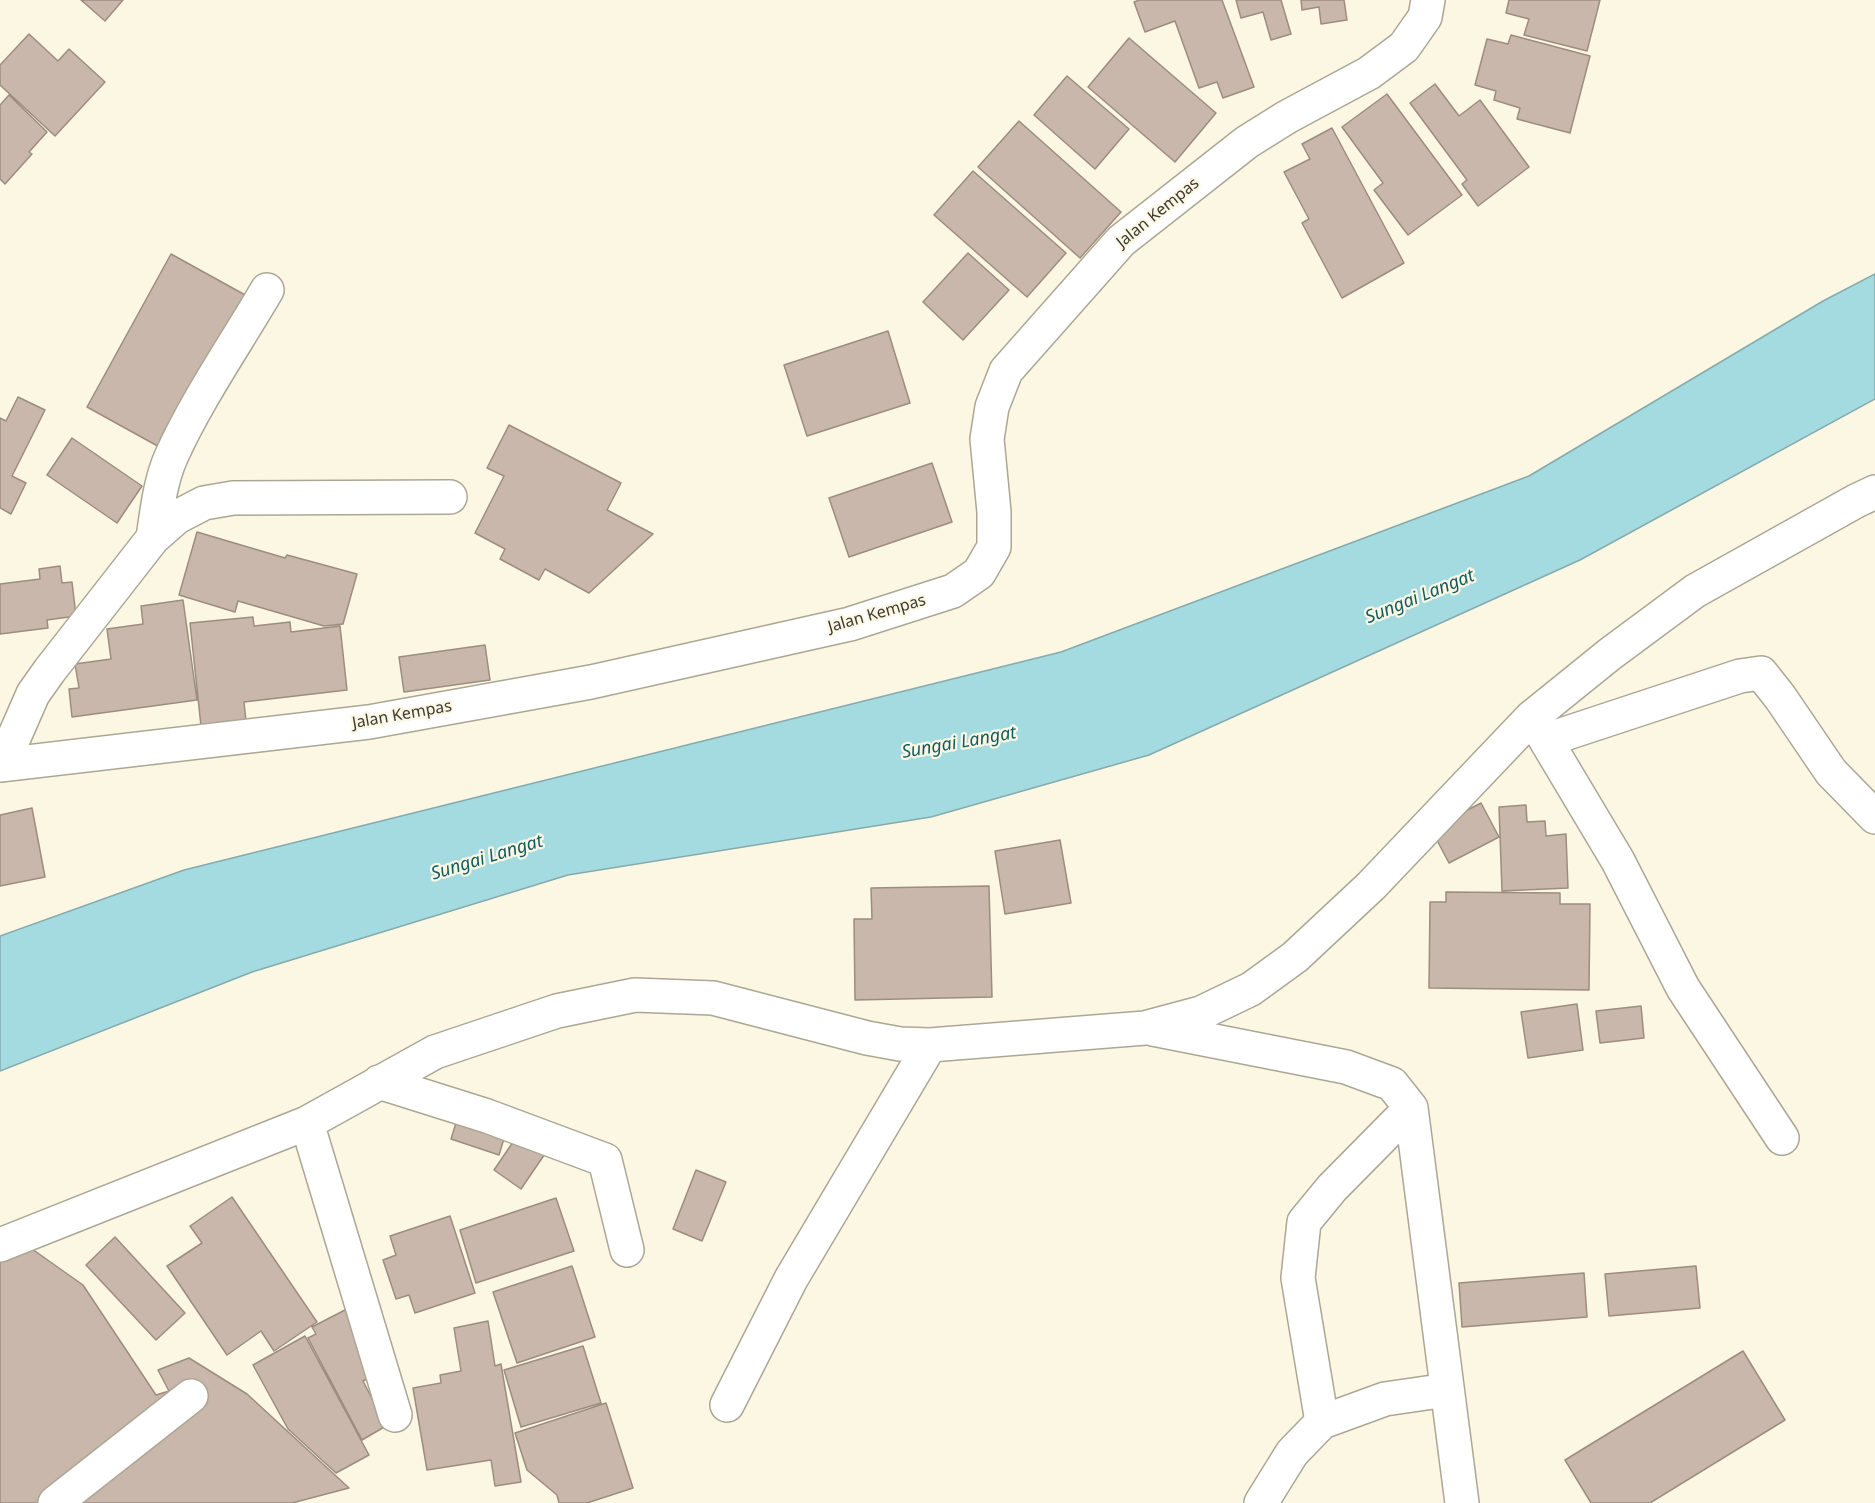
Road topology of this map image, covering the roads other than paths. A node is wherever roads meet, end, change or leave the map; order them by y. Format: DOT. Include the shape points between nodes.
graph roads {
  1 [pos="1428,0"];
  2 [pos="267,290"];
  3 [pos="1875,492"];
  4 [pos="450,497"];
  5 [pos="153,538"];
  6 [pos="1539,729"];
  7 [pos="1,765"];
  8 [pos="1875,817"];
  9 [pos="1145,1028"];
  10 [pos="930,1045"];
  11 [pos="379,1082"];
  12 [pos="1411,1108"];
  13 [pos="308,1123"];
  14 [pos="1782,1138"];
  15 [pos="0,1245"];
  16 [pos="627,1250"];
  17 [pos="1447,1390"];
  18 [pos="191,1396"];
  19 [pos="727,1405"];
  20 [pos="395,1415"];
  21 [pos="1322,1422"];
  22 [pos="55,1503"];
  23 [pos="1261,1503"];
  24 [pos="1462,1503"];
  1 -- 7 [label="street, Jalan Kempas" via="1425,17 1404,46 1369,73 1247,142 1121,241 1006,371 992,407 987,439 994,548 980,573 953,591 839,626 591,681 381,720"];
  2 -- 5 [label="street" via="171,459"];
  3 -- 6 [label="street" via="1695,591 1610,654"];
  4 -- 5 [label="street" via="233,498 204,503 177,517"];
  5 -- 7 [label="street" via="33,694"];
  6 -- 8 [label="street" via="1761,673 1831,772"];
  6 -- 9 [label="street" via="1295,957 1251,989 1201,1013"];
  6 -- 14 [label="street" via="1618,861 1683,988"];
  9 -- 10 [label="street"];
  9 -- 12 [label="street" via="1346,1067 1392,1084"];
  10 -- 11 [label="street" via="867,1038 713,998 635,995 558,1011 435,1052"];
  10 -- 19 [label="street" via="791,1279"];
  11 -- 13 [label="street"];
  11 -- 16 [label="street" via="487,1116 605,1160"];
  12 -- 17 [label="street"];
  12 -- 21 [label="street" via="1304,1222 1298,1278"];
  13 -- 15 [label="street"];
  13 -- 20 [label="street"];
  17 -- 21 [label="street" via="1385,1399"];
  17 -- 24 [label="street"];
  18 -- 22 [label="street"];
  21 -- 23 [label="street" via="1292,1453"];
}
